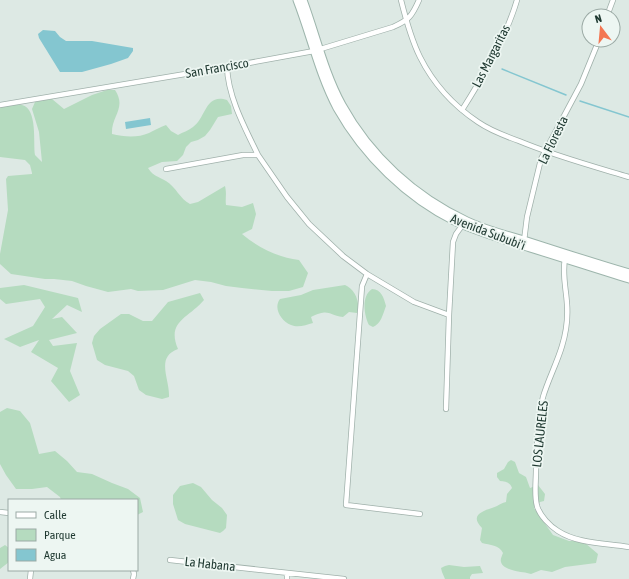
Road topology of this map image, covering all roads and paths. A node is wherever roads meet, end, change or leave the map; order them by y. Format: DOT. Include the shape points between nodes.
graph roads {
  1 [pos="297,0"];
  2 [pos="303,0"];
  3 [pos="401,0"];
  4 [pos="419,0"];
  5 [pos="517,0"];
  6 [pos="406,22"];
  7 [pos="596,48"];
  8 [pos="317,50"];
  9 [pos="226,67"];
  10 [pos="0,104"];
  11 [pos="462,110"];
  12 [pos="544,151"];
  13 [pos="258,155"];
  14 [pos="166,169"];
  15 [pos="629,177"];
  16 [pos="464,222"];
  17 [pos="524,243"];
  18 [pos="565,259"];
  19 [pos="629,273"];
  20 [pos="367,274"];
  21 [pos="629,279"];
  22 [pos="449,315"];
  23 [pos="446,409"];
  24 [pos="420,514"];
  25 [pos="629,547"];
  26 [pos="170,560"];
  27 [pos="288,573"];
  28 [pos="287,579"];
  29 [pos="344,579"];
  1 -- 8 [label="street, Avenida Sububi'i"];
  2 -- 8 [label="street, Avenida Sububi'i"];
  3 -- 6 [label="street"];
  4 -- 6 [label="street"];
  5 -- 11 [label="street, Las Margaritas" via="501,40"];
  6 -- 8 [label="street, San Francisco" via="394,28"];
  6 -- 11 [label="street" via="420,58 443,91"];
  7 -- 12 [label="street, La Floresta" via="581,84"];
  8 -- 9 [label="street, San Francisco"];
  8 -- 16 [label="street, Avenida Sububi'i" via="322,75 337,107 375,160 411,193 443,215"];
  9 -- 10 [label="street, San Francisco"];
  9 -- 13 [label="street" via="238,110"];
  11 -- 12 [label="street" via="495,132"];
  12 -- 15 [label="street"];
  12 -- 17 [label="street, La Floresta" via="527,217"];
  13 -- 14 [label="street" via="243,155"];
  13 -- 20 [label="street" via="287,197 310,224 343,256"];
  16 -- 17 [label="street, Avenida Sububi'i" via="486,234"];
  16 -- 22 [label="street" via="453,242"];
  17 -- 18 [label="street, Avenida Sububi'i"];
  17 -- 19 [label="street, Avenida Sububi'i"];
  18 -- 21 [label="street, Avenida Sububi'i"];
  18 -- 25 [label="street, LOS LAURELES" via="563,274 567,304 562,346 540,416 535,491 538,509 547,521 566,535 579,540"];
  20 -- 22 [label="street" via="414,302"];
  20 -- 24 [label="street" via="362,286 346,505"];
  22 -- 23 [label="street"];
  26 -- 27 [label="street, La Habana"];
  27 -- 28 [label="street"];
  27 -- 29 [label="street, La Habana"];
}
